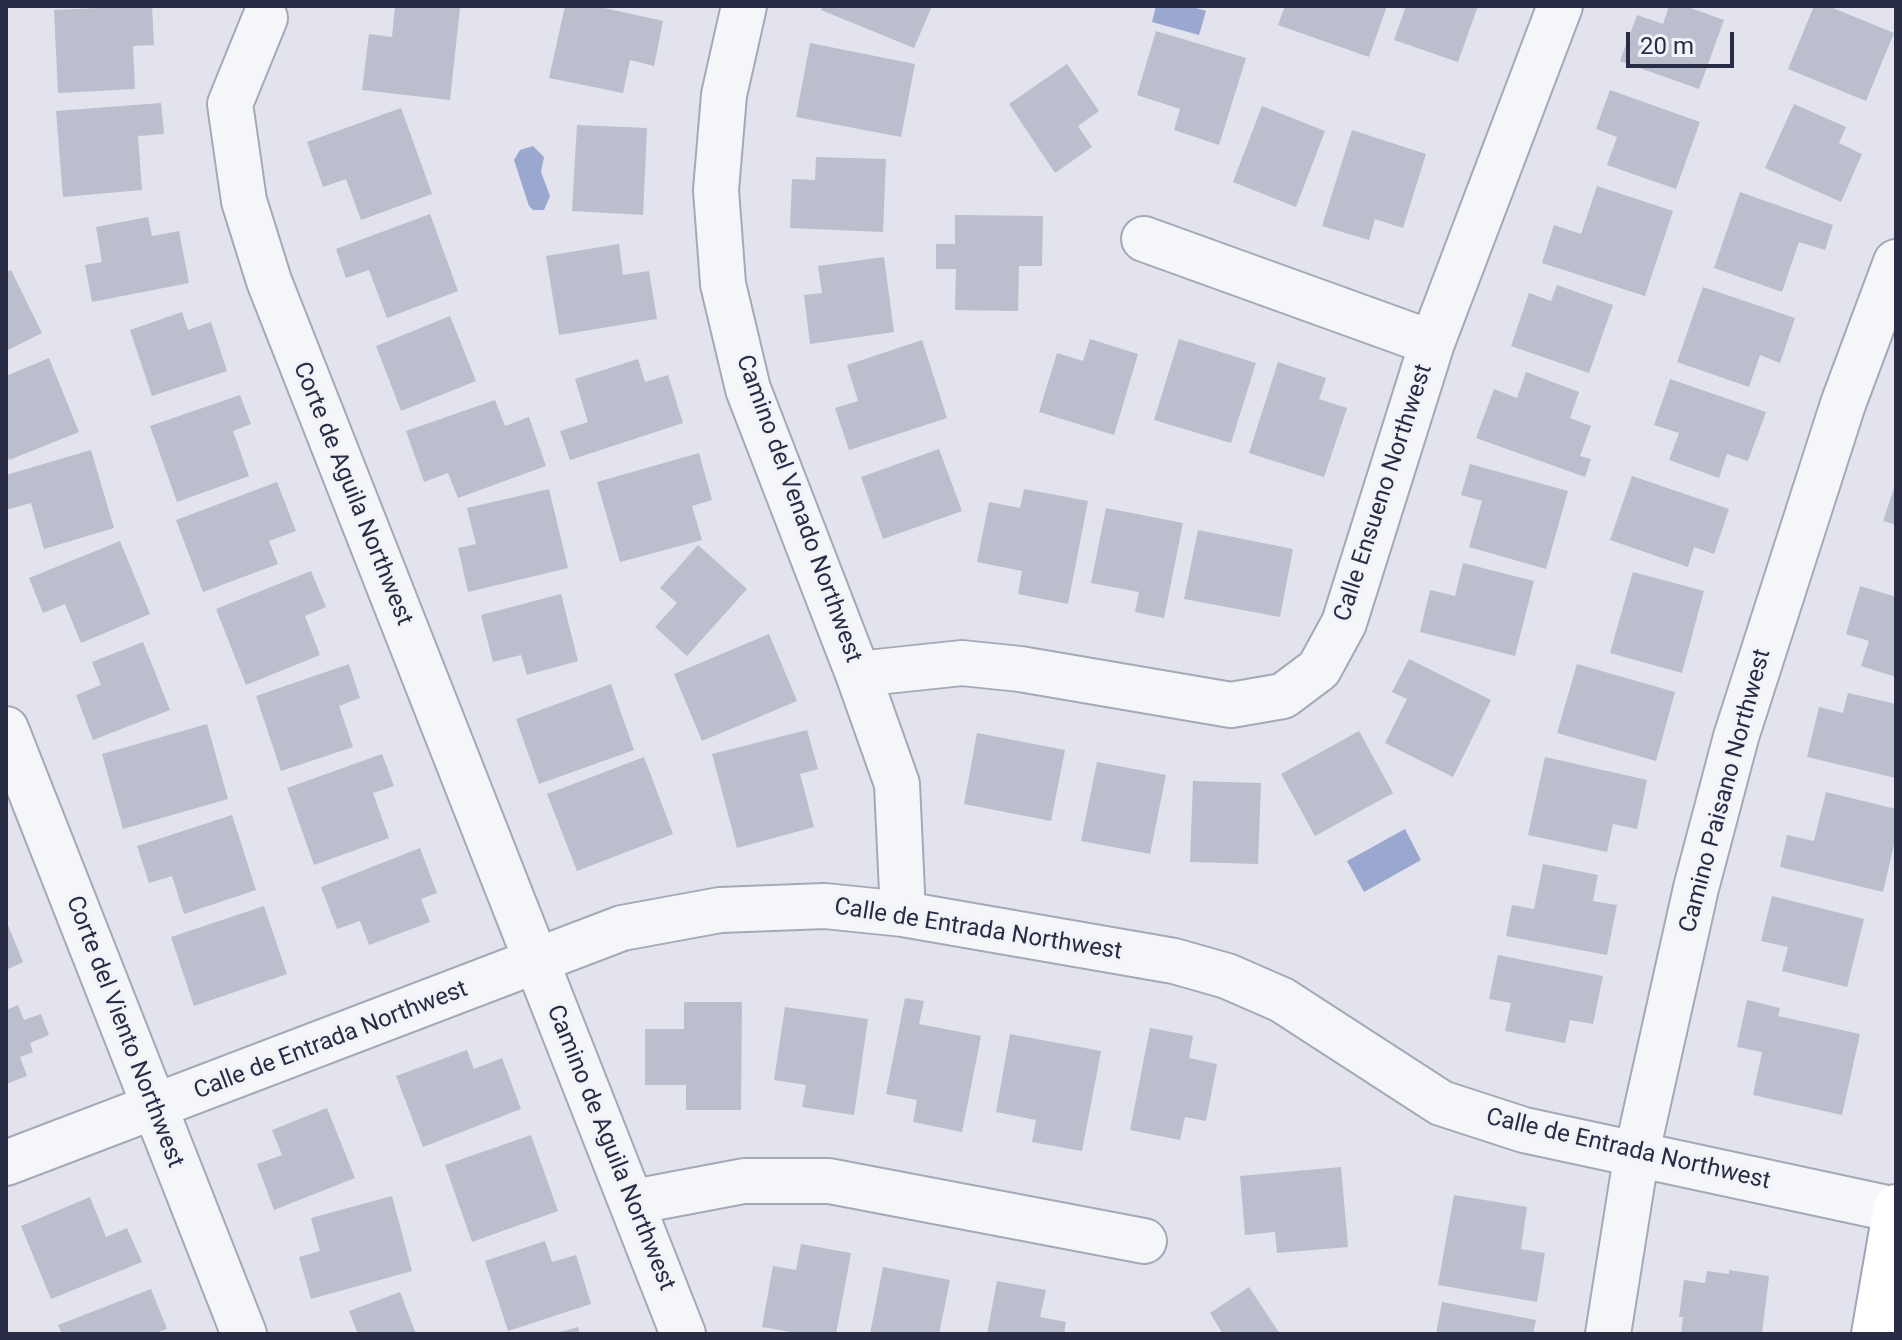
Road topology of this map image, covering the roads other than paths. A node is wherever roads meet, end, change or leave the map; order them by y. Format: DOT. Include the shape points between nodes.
graph roads {
  1 [pos="744,6"];
  2 [pos="1560,6"];
  3 [pos="265,18"];
  4 [pos="1144,239"];
  5 [pos="1896,262"];
  6 [pos="1432,343"];
  7 [pos="858,674"];
  8 [pos="6,729"];
  9 [pos="903,914"];
  10 [pos="537,961"];
  11 [pos="154,1109"];
  12 [pos="1637,1152"];
  13 [pos="6,1163"];
  14 [pos="633,1202"];
  15 [pos="1896,1209"];
  16 [pos="1144,1241"];
  17 [pos="244,1334"];
  18 [pos="683,1334"];
  19 [pos="1608,1334"];
  20 [pos="1874,1334"];
  1 -- 7 [label="street, Camino del Venado Northwest" via="724,95 716,190 723,284 748,389"];
  2 -- 6 [label="street, Calle Ensueno Northwest"];
  3 -- 10 [label="street, Corte de Aguila Northwest" via="230,104 244,201 269,281"];
  4 -- 6 [label="street"];
  5 -- 12 [label="street, Camino Paisano Northwest" via="1843,404 1736,737"];
  6 -- 7 [label="street, Calle Ensueno Northwest" via="1344,623 1319,669 1283,696 1231,705 962,663"];
  7 -- 9 [label="street, Camino del Venado Northwest" via="897,784"];
  8 -- 11 [label="street, Corte del Viento Northwest"];
  9 -- 10 [label="street, Calle de Entrada Northwest" via="825,906 720,910 622,928"];
  9 -- 12 [label="street, Calle de Entrada Northwest" via="1075,942 1227,976 1282,1000 1441,1103 1524,1130"];
  10 -- 11 [label="street, Calle de Entrada Northwest"];
  10 -- 14 [label="street, Camino de Aguila Northwest"];
  11 -- 13 [label="street, Calle de Entrada Northwest"];
  11 -- 17 [label="street, Corte del Viento Northwest"];
  12 -- 15 [label="street, Calle de Entrada Northwest"];
  12 -- 19 [label="street, Camino Paisano Northwest"];
  14 -- 16 [label="street" via="744,1181 829,1181"];
  14 -- 18 [label="street, Camino de Aguila Northwest"];
  15 -- 20 [label="main road"];
}
